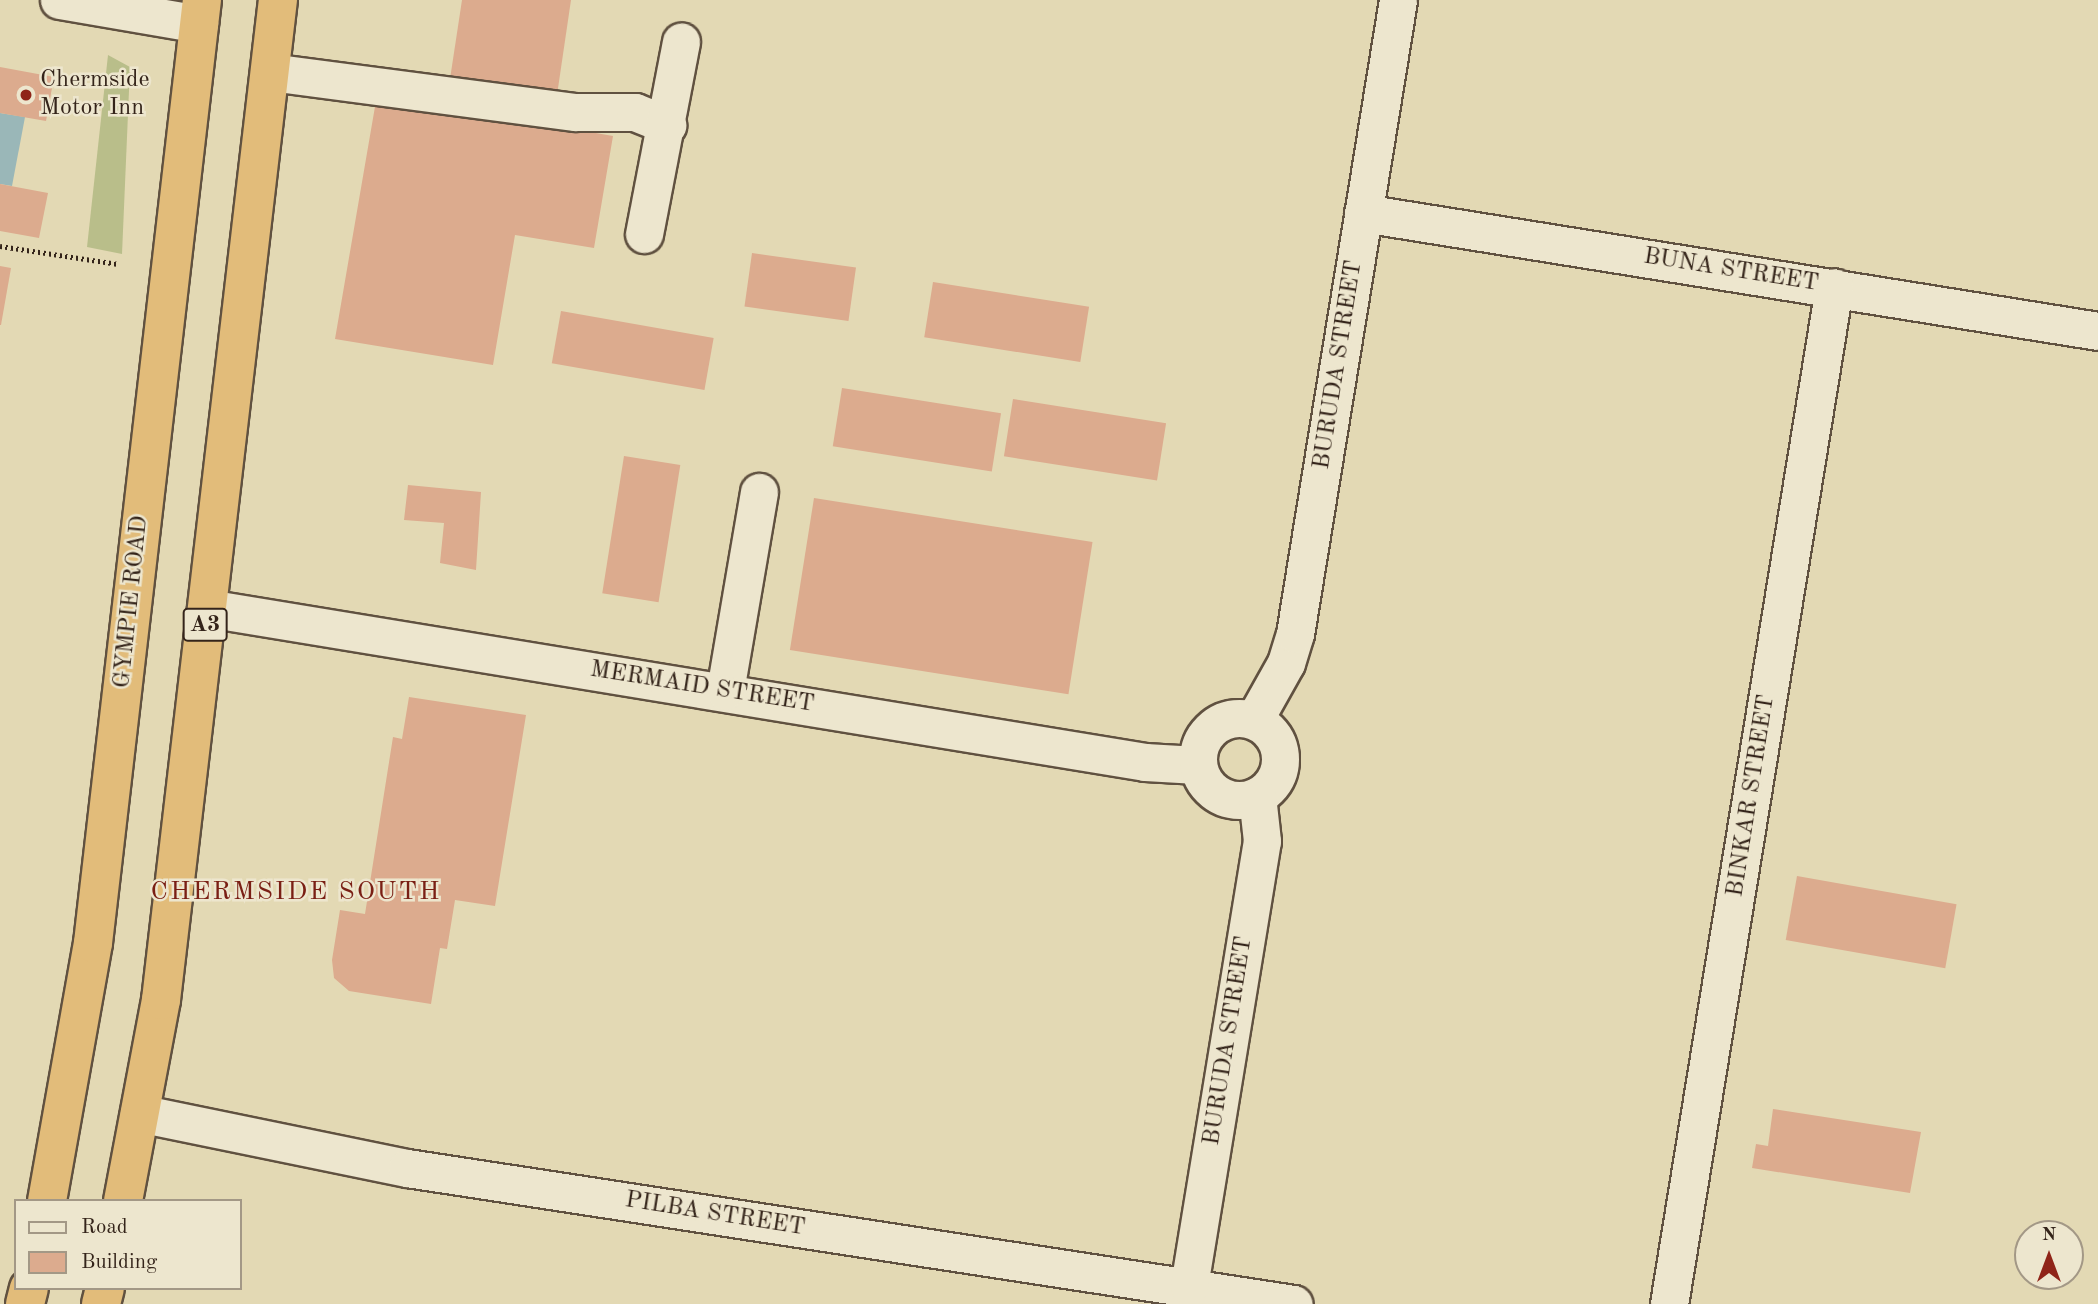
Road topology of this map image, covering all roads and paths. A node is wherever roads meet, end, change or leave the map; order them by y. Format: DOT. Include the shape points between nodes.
graph roads {
  1 [pos="59,0"];
  2 [pos="278,0"];
  3 [pos="1398,0"];
  4 [pos="201,12"];
  5 [pos="681,42"];
  6 [pos="270,72"];
  7 [pos="668,125"];
  8 [pos="1363,214"];
  9 [pos="644,234"];
  10 [pos="0,246"];
  11 [pos="117,264"];
  12 [pos="1834,288"];
  13 [pos="2098,331"];
  14 [pos="759,492"];
  15 [pos="207,608"];
  16 [pos="725,691"];
  17 [pos="1254,720"];
  18 [pos="1197,765"];
  19 [pos="1257,796"];
  20 [pos="139,1113"];
  21 [pos="47,1199"];
  22 [pos="123,1199"];
  23 [pos="1188,1286"];
  24 [pos="1294,1304"];
  25 [pos="1669,1304"];
  1 -- 4 [label="street"];
  2 -- 6 [label="highway, A3"];
  3 -- 8 [label="street, BURUDA STREET"];
  4 -- 21 [label="highway, GYMPIE ROAD" via="93,943"];
  5 -- 7 [label="street"];
  6 -- 7 [label="street" via="575,112 635,112"];
  6 -- 15 [label="highway, A3"];
  7 -- 9 [label="street"];
  8 -- 12 [label="street, BUNA STREET"];
  8 -- 17 [label="street, BURUDA STREET" via="1292,649"];
  10 -- 11 [label="path"];
  12 -- 13 [label="street, BUNA STREET"];
  12 -- 25 [label="street, BINKAR STREET"];
  14 -- 16 [label="street"];
  15 -- 16 [label="street, MERMAID STREET"];
  15 -- 20 [label="highway, A3" via="161,1000"];
  16 -- 18 [label="street, MERMAID STREET" via="1145,762"];
  17 -- 18 [label="street" via="1233,719 1213,727 1198,750"];
  17 -- 19 [label="street" via="1266,728 1279,750 1276,777"];
  18 -- 19 [label="street" via="1201,778 1219,796 1231,800"];
  19 -- 23 [label="street, BURUDA STREET" via="1262,841"];
  20 -- 22 [label="highway, A3"];
  20 -- 23 [label="street, PILBA STREET" via="407,1168"];
  23 -- 24 [label="street, PILBA STREET"];
}
